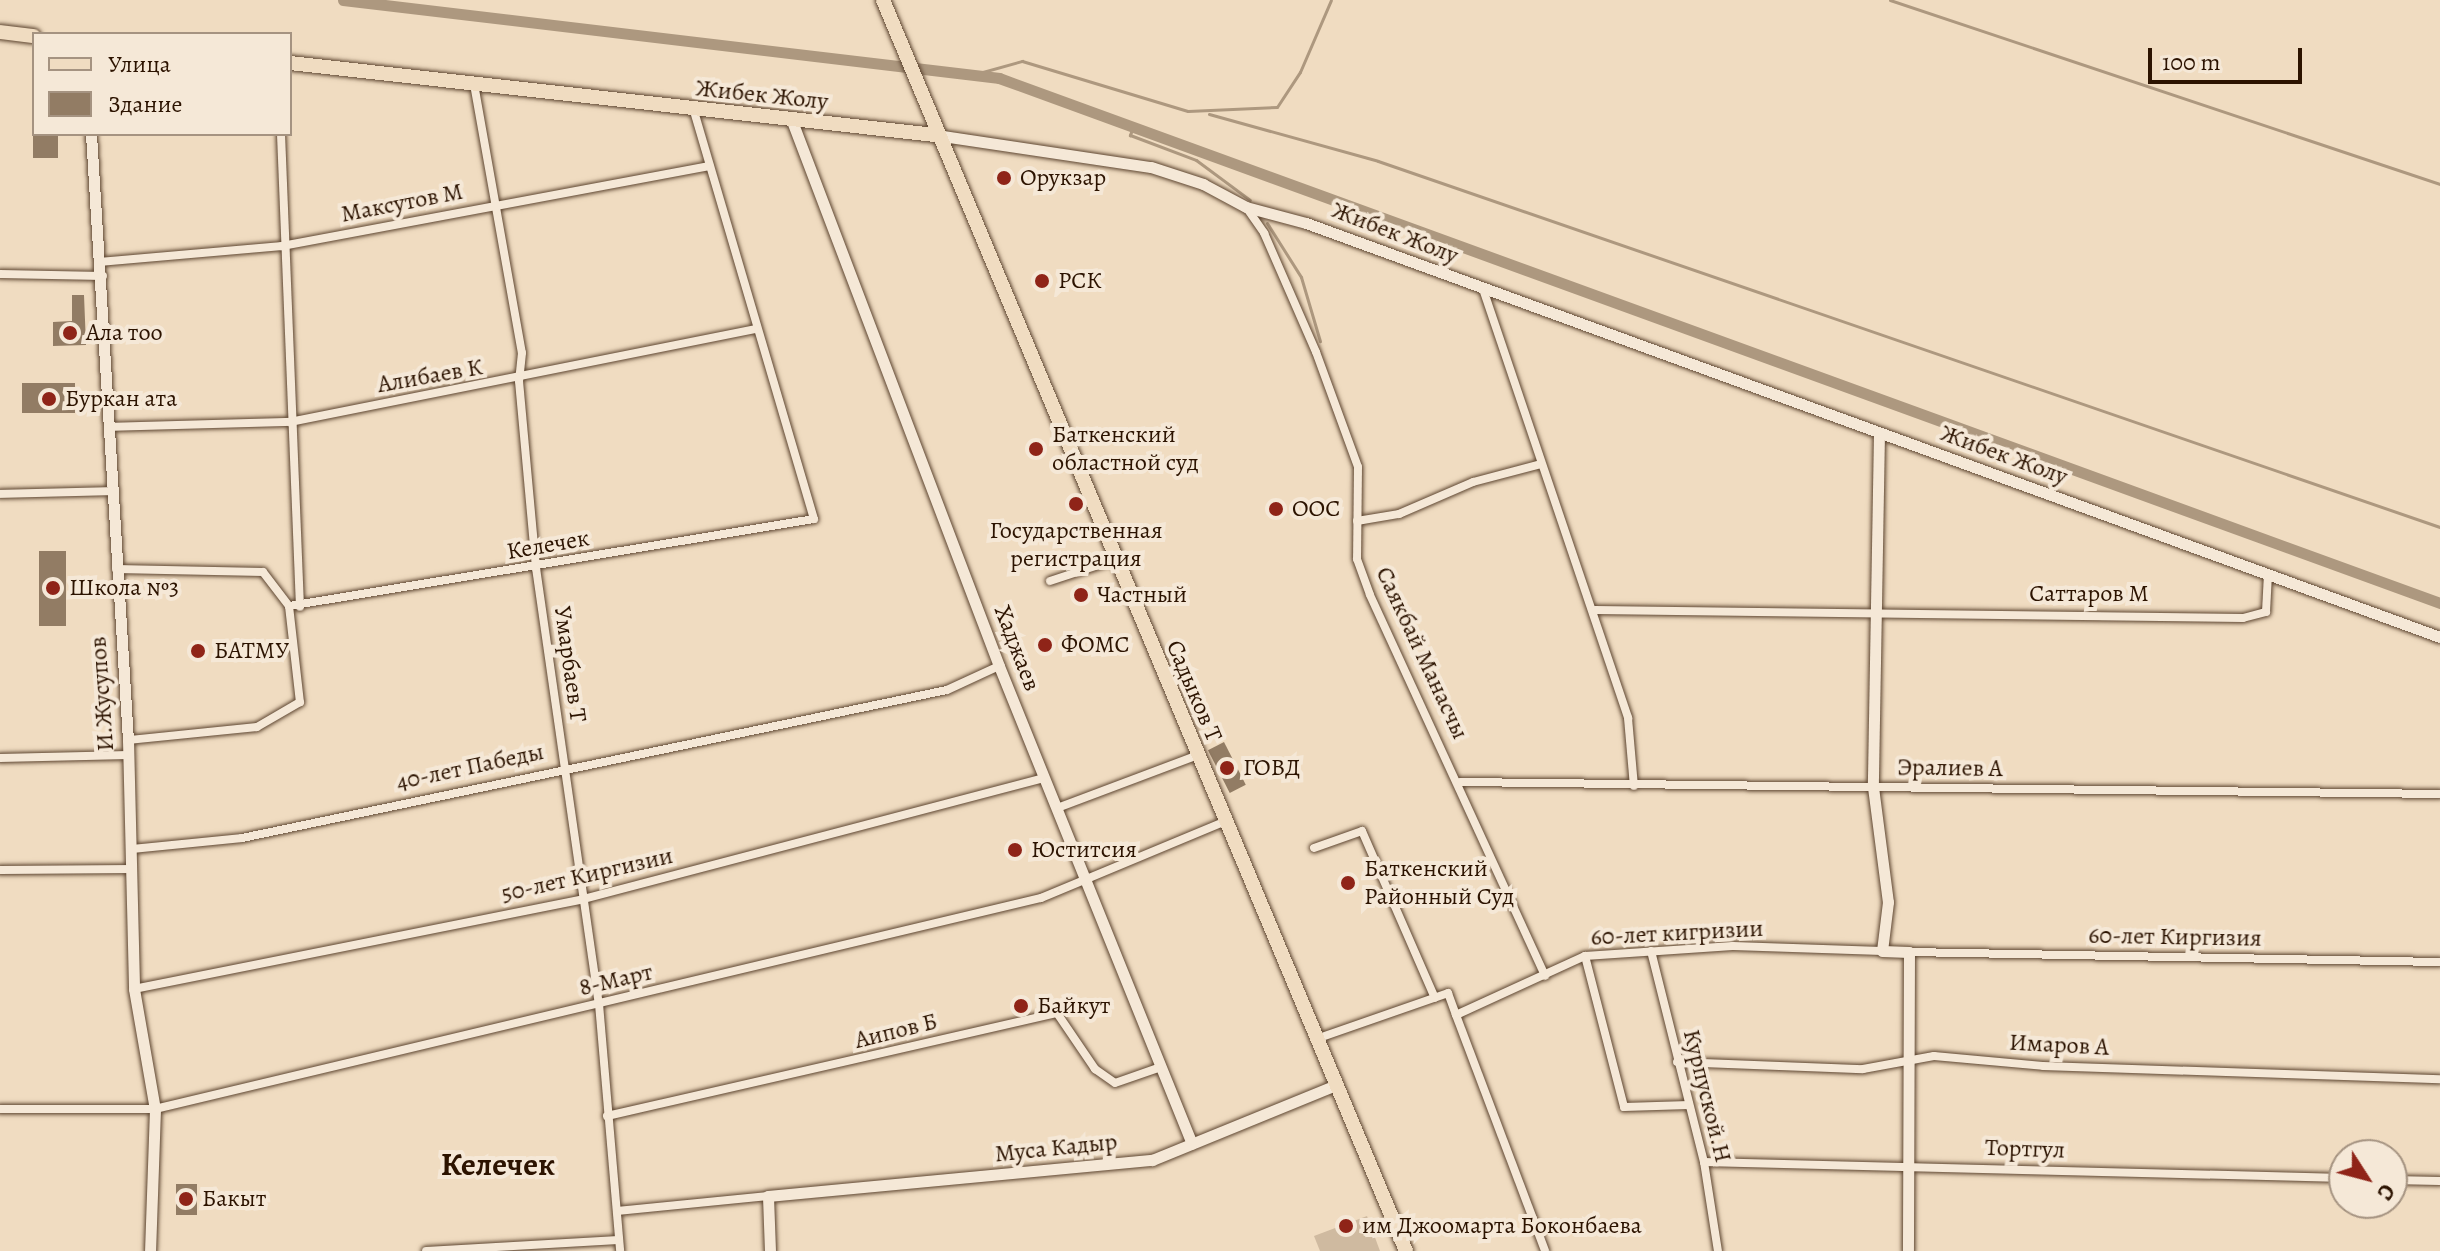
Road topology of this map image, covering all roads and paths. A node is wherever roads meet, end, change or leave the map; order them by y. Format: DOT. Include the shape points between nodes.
graph roads {
  1 [pos="883,0"];
  2 [pos="0,32"];
  3 [pos="32,36"];
  4 [pos="292,63"];
  5 [pos="474,84"];
  6 [pos="694,110"];
  7 [pos="792,121"];
  8 [pos="91,136"];
  9 [pos="281,136"];
  10 [pos="938,142"];
  11 [pos="710,166"];
  12 [pos="492,206"];
  13 [pos="1246,207"];
  14 [pos="282,246"];
  15 [pos="99,262"];
  16 [pos="0,274"];
  17 [pos="104,276"];
  18 [pos="1483,289"];
  19 [pos="755,329"];
  20 [pos="519,381"];
  21 [pos="290,422"];
  22 [pos="109,427"];
  23 [pos="1879,433"];
  24 [pos="1541,464"];
  25 [pos="112,491"];
  26 [pos="0,494"];
  27 [pos="1357,521"];
  28 [pos="1114,560"];
  29 [pos="536,568"];
  30 [pos="116,569"];
  31 [pos="2268,575"];
  32 [pos="1050,581"];
  33 [pos="289,606"];
  34 [pos="300,607"];
  35 [pos="1595,610"];
  36 [pos="1875,615"];
  37 [pos="2440,637"];
  38 [pos="999,666"];
  39 [pos="128,740"];
  40 [pos="128,755"];
  41 [pos="1198,755"];
  42 [pos="0,758"];
  43 [pos="564,767"];
  44 [pos="1044,778"];
  45 [pos="1460,782"];
  46 [pos="1634,786"];
  47 [pos="1873,787"];
  48 [pos="2440,794"];
  49 [pos="1057,808"];
  50 [pos="1226,821"];
  51 [pos="1314,848"];
  52 [pos="132,849"];
  53 [pos="133,869"];
  54 [pos="0,870"];
  55 [pos="1086,880"];
  56 [pos="583,899"];
  57 [pos="1651,951"];
  58 [pos="1882,951"];
  59 [pos="1909,952"];
  60 [pos="1585,956"];
  61 [pos="2440,962"];
  62 [pos="1545,976"];
  63 [pos="134,989"];
  64 [pos="1435,998"];
  65 [pos="599,1004"];
  66 [pos="1456,1015"];
  67 [pos="1316,1039"];
  68 [pos="1677,1062"];
  69 [pos="1906,1062"];
  70 [pos="1161,1067"];
  71 [pos="2440,1079"];
  72 [pos="1336,1085"];
  73 [pos="1689,1105"];
  74 [pos="0,1109"];
  75 [pos="155,1109"];
  76 [pos="607,1116"];
  77 [pos="1192,1144"];
  78 [pos="1704,1162"];
  79 [pos="1904,1165"];
  80 [pos="2328,1178"];
  81 [pos="2408,1180"];
  82 [pos="2440,1181"];
  83 [pos="768,1196"];
  84 [pos="617,1211"];
  85 [pos="619,1240"];
  86 [pos="150,1251"];
  87 [pos="426,1251"];
  88 [pos="620,1251"];
  89 [pos="770,1251"];
  90 [pos="1406,1251"];
  91 [pos="1545,1251"];
  92 [pos="1718,1251"];
  93 [pos="1908,1251"];
  1 -- 10 [label="main road, Садыков Т"];
  2 -- 3 [label="main road"];
  4 -- 5 [label="main road, Жибек Жолу"];
  5 -- 6 [label="main road, Жибек Жолу"];
  5 -- 12 [label="street, Умарбаев Т"];
  6 -- 7 [label="main road, Жибек Жолу"];
  6 -- 11 [label="street"];
  7 -- 10 [label="main road, Жибек Жолу"];
  7 -- 38 [label="street, Хаджаев"];
  8 -- 15 [label="street, И.Жусупов"];
  9 -- 14 [label="street"];
  10 -- 13 [label="street, Жибек Жолу" via="1151,167"];
  10 -- 28 [label="main road, Садыков Т"];
  11 -- 12 [label="street, Максутов М"];
  11 -- 19 [label="street"];
  12 -- 14 [label="street, Максутов М"];
  12 -- 20 [label="street, Умарбаев Т" via="522,353"];
  13 -- 18 [label="street, Жибек Жолу" via="1306,223"];
  13 -- 27 [label="street, Саякбай Манасчы" via="1264,233 1316,352 1358,467"];
  14 -- 15 [label="street, Максутов М"];
  14 -- 21 [label="street"];
  15 -- 17 [label="street, И.Жусупов"];
  16 -- 17 [label="street"];
  17 -- 22 [label="street, И.Жусупов"];
  18 -- 23 [label="street, Жибек Жолу"];
  18 -- 24 [label="street"];
  19 -- 20 [label="street, Алибаев К"];
  19 -- 29 [label="street, Келечек" via="814,519"];
  20 -- 21 [label="street, Алибаев К"];
  20 -- 29 [label="street, Умарбаев Т"];
  21 -- 22 [label="street, Алибаев К"];
  21 -- 34 [label="street"];
  22 -- 25 [label="street, И.Жусупов"];
  23 -- 31 [label="street, Жибек Жолу"];
  23 -- 36 [label="street"];
  24 -- 27 [label="street" via="1473,482 1399,514"];
  24 -- 35 [label="street"];
  25 -- 26 [label="street"];
  25 -- 30 [label="street, И.Жусупов"];
  27 -- 45 [label="street, Саякбай Манасчы" via="1357,559 1370,595"];
  28 -- 32 [label="street"];
  28 -- 41 [label="main road, Садыков Т"];
  29 -- 34 [label="street, Келечек"];
  29 -- 43 [label="street, Умарбаев Т"];
  30 -- 33 [label="street" via="263,572"];
  30 -- 39 [label="street, И.Жусупов"];
  31 -- 36 [label="street, Саттаров М" via="2266,612 2243,618"];
  31 -- 37 [label="street, Жибек Жолу"];
  33 -- 34 [label="street, Келечек"];
  33 -- 39 [label="street" via="300,702 257,727"];
  35 -- 36 [label="street, Саттаров М"];
  35 -- 46 [label="street" via="1628,718"];
  36 -- 47 [label="street"];
  38 -- 43 [label="street, 40-лет Пабеды" via="947,690"];
  38 -- 44 [label="street, Хаджаев"];
  39 -- 40 [label="street, И.Жусупов"];
  40 -- 42 [label="street"];
  40 -- 52 [label="street, И.Жусупов"];
  41 -- 49 [label="street"];
  41 -- 50 [label="main road, Садыков Т"];
  43 -- 52 [label="street, 40-лет Пабеды" via="242,838"];
  43 -- 56 [label="street, Умарбаев Т"];
  44 -- 49 [label="street, Хаджаев"];
  44 -- 56 [label="street, 50-лет Киргизии"];
  45 -- 46 [label="street, Эралиев А"];
  45 -- 62 [label="street, Саякбай Манасчы"];
  46 -- 47 [label="street, Эралиев А"];
  47 -- 48 [label="street, Эралиев А"];
  47 -- 58 [label="street" via="1888,902"];
  49 -- 55 [label="street, Хаджаев"];
  50 -- 55 [label="street, 8-Март"];
  50 -- 67 [label="main road, Садыков Т"];
  51 -- 64 [label="street" via="1362,831"];
  52 -- 53 [label="street, И.Жусупов"];
  53 -- 54 [label="street"];
  53 -- 63 [label="street, И.Жусупов"];
  55 -- 65 [label="street, 8-Март" via="1041,898"];
  55 -- 70 [label="street, Хаджаев"];
  56 -- 63 [label="street, 50-лет Киргизии"];
  56 -- 65 [label="street, Умарбаев Т"];
  57 -- 58 [label="street, 60-лет кигризии" via="1733,946"];
  57 -- 60 [label="street, 60-лет кигризии"];
  57 -- 68 [label="street, Курпуской.Н"];
  58 -- 59 [label="street"];
  59 -- 61 [label="street, 60-лет Киргизия"];
  59 -- 69 [label="street"];
  60 -- 62 [label="street, 60-лет кигризии"];
  60 -- 73 [label="street" via="1624,1107"];
  62 -- 66 [label="street, 60-лет кигризии"];
  63 -- 75 [label="street, И.Жусупов"];
  64 -- 66 [label="street" via="1448,993"];
  64 -- 67 [label="street"];
  65 -- 75 [label="street, 8-Март"];
  65 -- 76 [label="street, Умарбаев Т"];
  66 -- 91 [label="street"];
  67 -- 72 [label="main road, Садыков Т"];
  68 -- 69 [label="street, Имаров А" via="1863,1069"];
  68 -- 73 [label="street, Курпуской.Н"];
  69 -- 71 [label="street, Имаров А" via="1934,1056 2043,1066"];
  69 -- 79 [label="street"];
  70 -- 76 [label="street, Аипов Б" via="1115,1083 1095,1069 1057,1013"];
  70 -- 77 [label="street, Хаджаев"];
  72 -- 77 [label="street, Муса Кадыр"];
  72 -- 90 [label="main road, Садыков Т"];
  73 -- 78 [label="street, Курпуской.Н"];
  74 -- 75 [label="street, 8-Март"];
  75 -- 86 [label="street, И.Жусупов"];
  76 -- 84 [label="street, Умарбаев Т"];
  77 -- 83 [label="street, Муса Кадыр" via="1152,1160"];
  78 -- 79 [label="street, Тортгул"];
  78 -- 92 [label="street, Курпуской.Н"];
  79 -- 80 [label="street, Тортгул"];
  79 -- 93 [label="street"];
  81 -- 82 [label="street"];
  83 -- 84 [label="street"];
  83 -- 89 [label="street"];
  84 -- 85 [label="street, Умарбаев Т"];
  85 -- 87 [label="street"];
  85 -- 88 [label="street, Умарбаев Т"];
}
